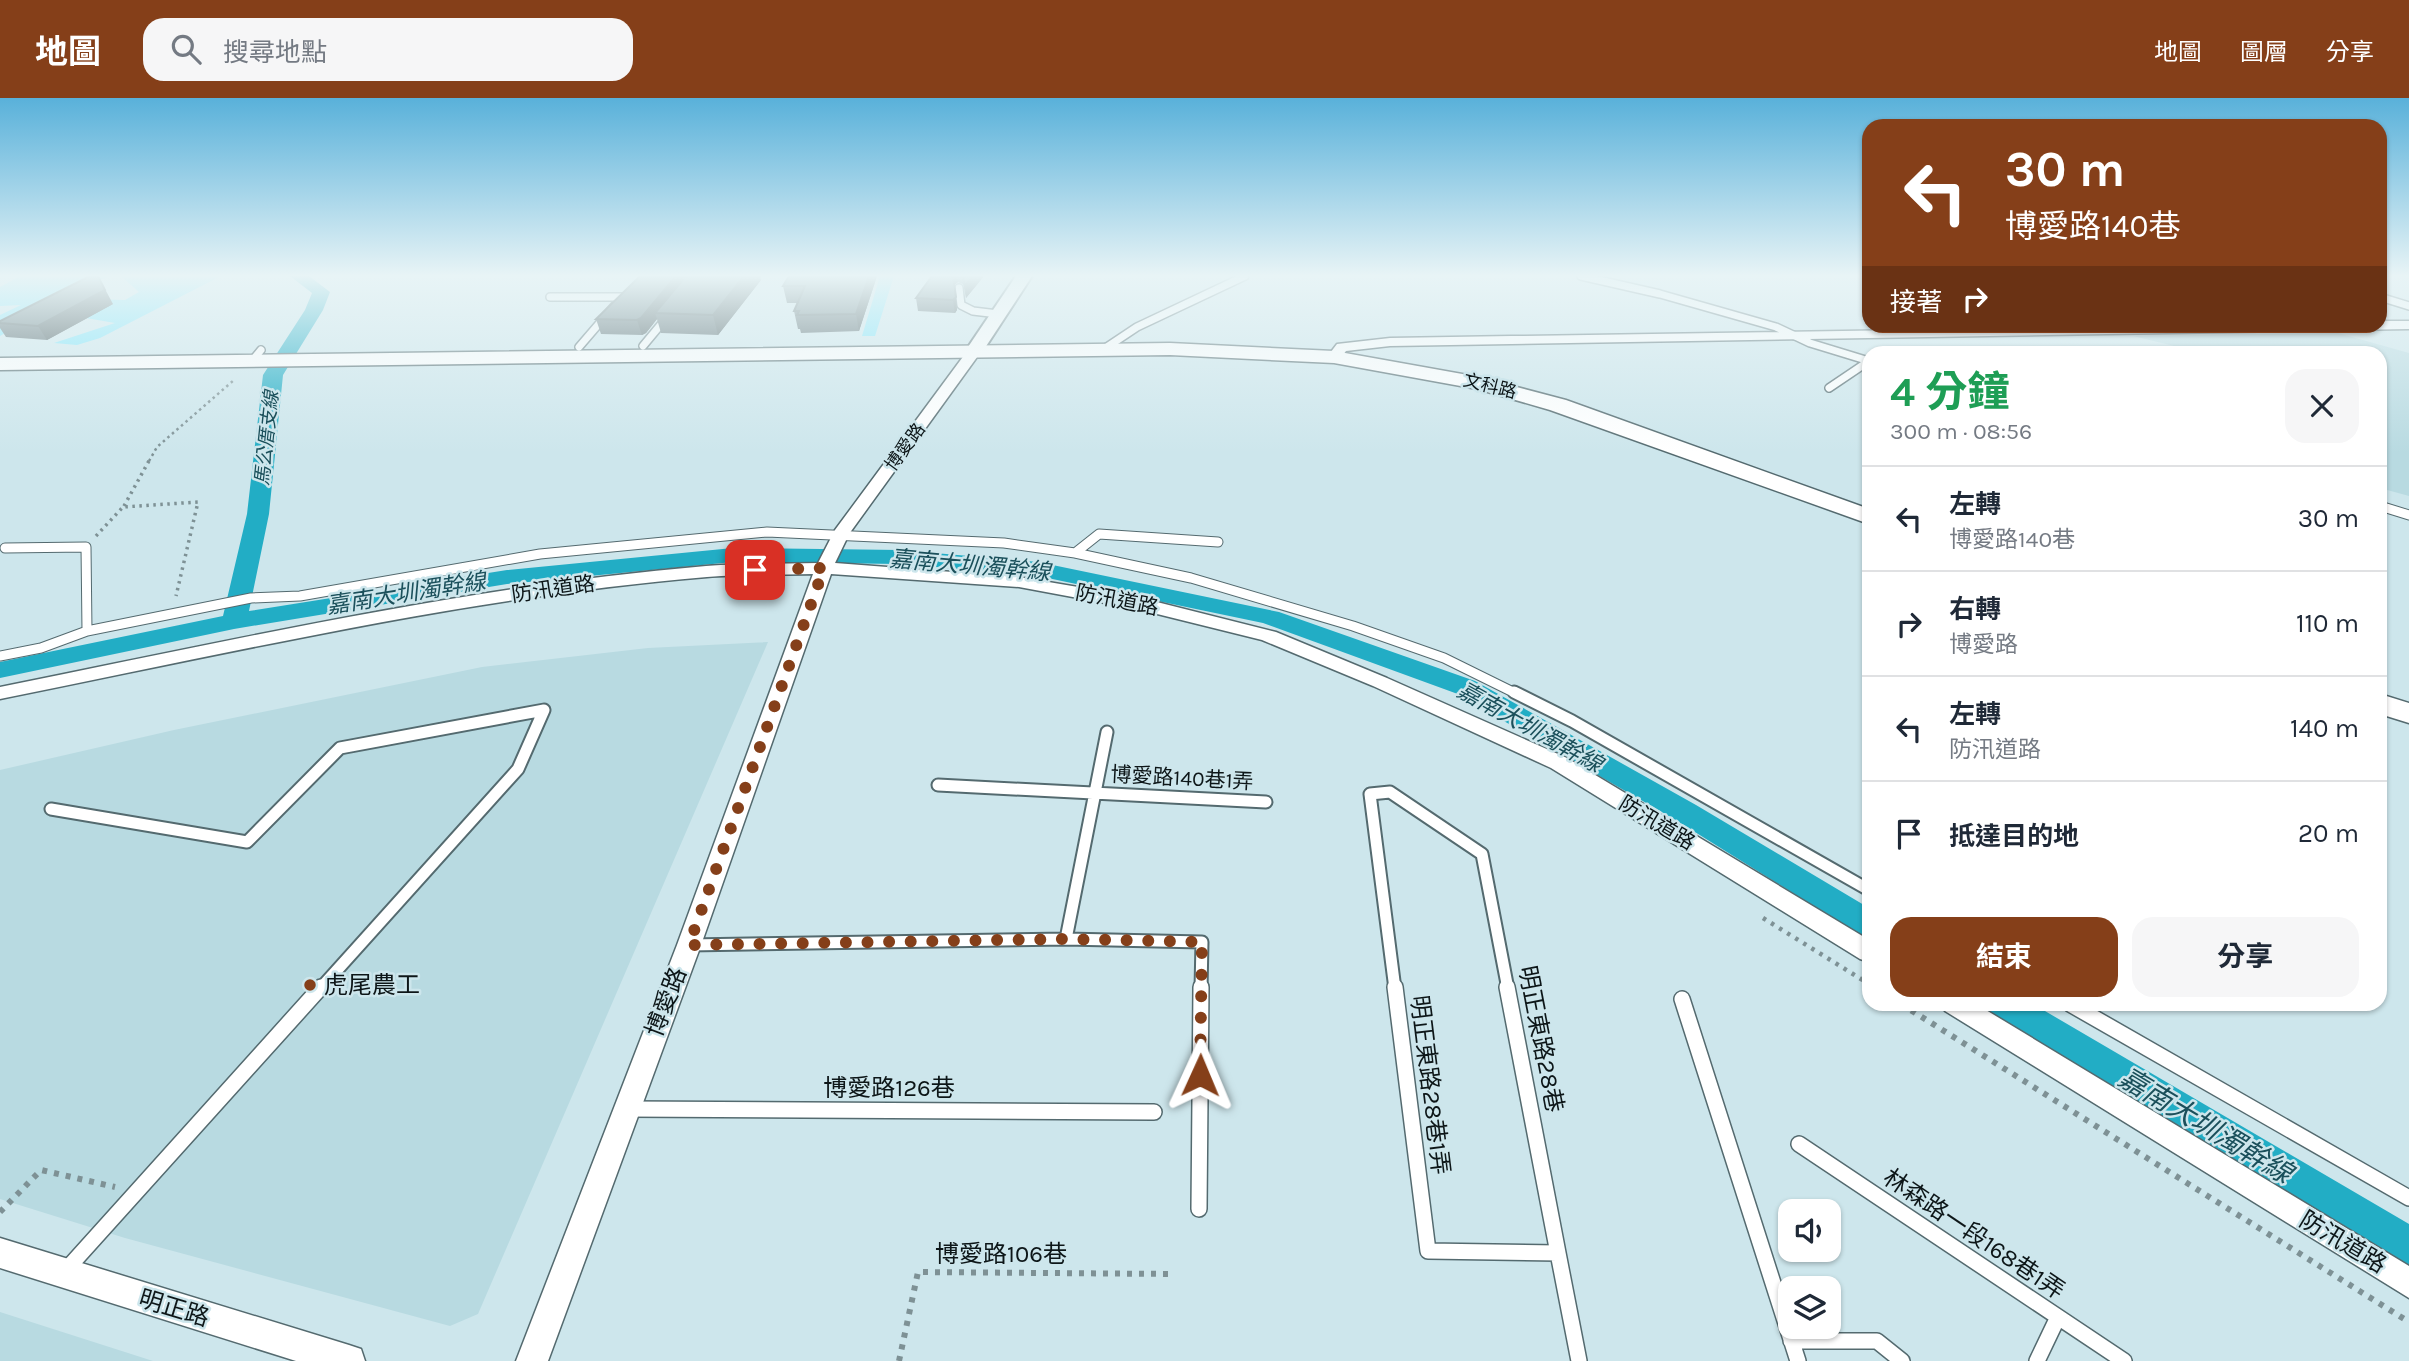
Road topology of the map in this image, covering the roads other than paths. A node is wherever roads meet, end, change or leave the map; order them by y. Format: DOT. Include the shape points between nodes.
graph roads {
  1 [pos="589,335"];
  2 [pos="652,335"];
  3 [pos="985,335"];
  4 [pos="1124,335"];
  5 [pos="1796,335"];
  6 [pos="1880,335"];
  7 [pos="1803,337"];
  8 [pos="643,346"];
  9 [pos="1107,346"];
  10 [pos="579,347"];
  11 [pos="977,348"];
  12 [pos="1338,352"];
  13 [pos="0,353"];
  14 [pos="319,355"];
  15 [pos="256,356"];
  16 [pos="1862,359"];
  17 [pos="0,364"];
  18 [pos="1862,366"];
  19 [pos="1829,388"];
  20 [pos="1862,506"];
  21 [pos="2387,508"];
  22 [pos="2409,515"];
  23 [pos="1218,542"];
  24 [pos="5,548"];
  25 [pos="832,552"];
  26 [pos="1075,553"];
  27 [pos="88,631"];
  28 [pos="0,656"];
  29 [pos="2387,687"];
  30 [pos="0,693"];
  31 [pos="2409,695"];
  32 [pos="2387,706"];
  33 [pos="2409,714"];
  34 [pos="1107,732"];
  35 [pos="938,785"];
  36 [pos="1095,793"];
  37 [pos="1370,794"];
  38 [pos="1266,802"];
  39 [pos="51,809"];
  40 [pos="1862,886"];
  41 [pos="1066,939"];
  42 [pos="689,945"];
  43 [pos="1862,949"];
  44 [pos="1682,999"];
  45 [pos="1965,1011"];
  46 [pos="2082,1011"];
  47 [pos="625,1109"];
  48 [pos="1154,1112"];
  49 [pos="1799,1144"];
  50 [pos="2409,1198"];
  51 [pos="1199,1209"];
  52 [pos="0,1253"];
  53 [pos="1559,1253"];
  54 [pos="62,1274"];
  55 [pos="2409,1283"];
  56 [pos="2058,1317"];
  57 [pos="1791,1341"];
  58 [pos="349,1361"];
  59 [pos="531,1361"];
  60 [pos="1580,1361"];
  61 [pos="1798,1361"];
  62 [pos="1902,1361"];
  63 [pos="2037,1361"];
  64 [pos="2124,1361"];
  1 -- 10 [label="lane"];
  2 -- 8 [label="lane"];
  3 -- 11 [label="street"];
  4 -- 9 [label="lane"];
  5 -- 7 [label="lane"];
  6 -- 7 [label="street"];
  7 -- 12 [label="street" via="1390,342"];
  7 -- 16 [label="lane"];
  8 -- 10 [label="main road, 文科路"];
  8 -- 11 [label="main road, 文科路"];
  9 -- 11 [label="main road, 文科路"];
  9 -- 12 [label="main road, 文科路"];
  10 -- 14 [label="main road, 文科路"];
  11 -- 14 [label="main road, 文科路"];
  11 -- 25 [label="street, 博愛路"];
  12 -- 20 [label="main road, 文科路" via="1535,398"];
  13 -- 15 [label="main road, 文科路"];
  14 -- 15 [label="main road, 文科路"];
  15 -- 17 [label="main road, 文科路"];
  18 -- 19 [label="lane"];
  21 -- 22 [label="lane"];
  23 -- 26 [label="lane" via="1099,534"];
  24 -- 27 [label="lane" via="86,547"];
  25 -- 26 [label="lane" via="1004,542"];
  25 -- 27 [label="lane" via="767,532 540,554 300,596 251,598"];
  25 -- 30 [label="street, 防汛道路" via="414,610"];
  25 -- 42 [label="street, 博愛路"];
  25 -- 43 [label="street, 防汛道路" via="1138,603 1269,636 1559,763"];
  26 -- 40 [label="lane" via="1278,602 1444,658 1572,721"];
  27 -- 28 [label="lane" via="41,648"];
  29 -- 31 [label="main road"];
  32 -- 33 [label="main road"];
  34 -- 36 [label="lane, 博愛路140巷1弄"];
  35 -- 36 [label="lane, 博愛路140巷1弄"];
  36 -- 38 [label="lane, 博愛路140巷1弄"];
  36 -- 41 [label="lane, 博愛路140巷1弄"];
  37 -- 53 [label="lane, 明正東路28巷" via="1390,792 1482,854"];
  37 -- 53 [label="lane, 明正東路28巷1弄" via="1428,1251"];
  39 -- 54 [label="lane" via="247,842 340,748 544,710 518,769"];
  41 -- 42 [label="lane"];
  41 -- 51 [label="lane" via="1202,942"];
  42 -- 47 [label="street, 博愛路"];
  44 -- 57 [label="lane"];
  45 -- 55 [label="street, 防汛道路"];
  46 -- 50 [label="lane"];
  47 -- 48 [label="lane, 博愛路126巷"];
  47 -- 59 [label="street, 博愛路"];
  49 -- 56 [label="lane, 林森路一段168巷1弄"];
  52 -- 54 [label="street, 明正路"];
  53 -- 60 [label="lane, 明正東路28巷"];
  54 -- 58 [label="street, 明正路"];
  56 -- 63 [label="lane"];
  56 -- 64 [label="lane, 林森路一段168巷1弄"];
  57 -- 61 [label="lane"];
  57 -- 62 [label="lane" via="1877,1341"];
}
